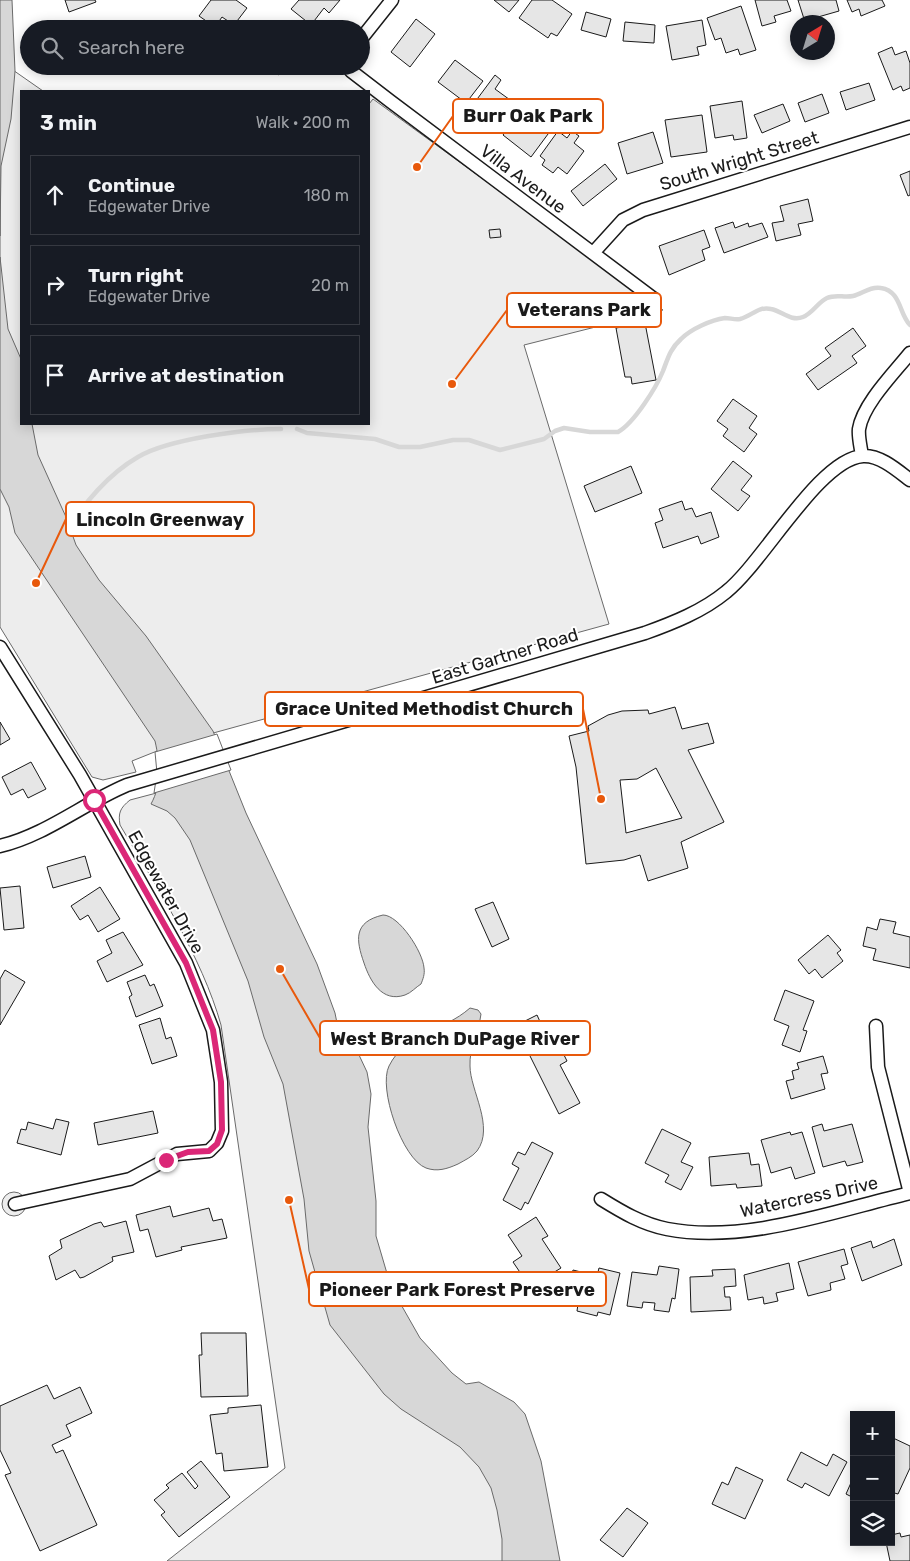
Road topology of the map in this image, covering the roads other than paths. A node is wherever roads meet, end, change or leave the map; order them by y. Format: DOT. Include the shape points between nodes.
graph roads {
  1 [pos="392,0"];
  2 [pos="370,28"];
  3 [pos="355,75"];
  4 [pos="910,126"];
  5 [pos="593,253"];
  6 [pos="654,299"];
  7 [pos="910,354"];
  8 [pos="862,456"];
  9 [pos="910,480"];
  10 [pos="0,647"];
  11 [pos="94,800"];
  12 [pos="0,846"];
  13 [pos="876,1026"];
  14 [pos="910,1193"];
  15 [pos="602,1199"];
  16 [pos="15,1204"];
  1 -- 2 [label="street"];
  3 -- 5 [label="street, Villa Avenue"];
  4 -- 5 [label="street, South Wright Street" via="642,210 622,220"];
  5 -- 6 [label="street, Villa Avenue"];
  7 -- 8 [label="street" via="868,406 859,431"];
  8 -- 9 [label="street" via="882,461"];
  8 -- 11 [label="street, East Gartner Road" via="825,476 746,572 726,592 688,615 645,633 127,785"];
  10 -- 11 [label="street, Edgewater Drive"];
  11 -- 12 [label="street, East Gartner Road" via="25,837"];
  11 -- 16 [label="street, Edgewater Drive" via="200,992 213,1030 218,1058 222,1130 217,1144 209,1151 177,1154 130,1179"];
  13 -- 14 [label="street" via="878,1067"];
  14 -- 15 [label="street, Watercress Drive" via="776,1226 726,1232 666,1229 627,1216"];
}
